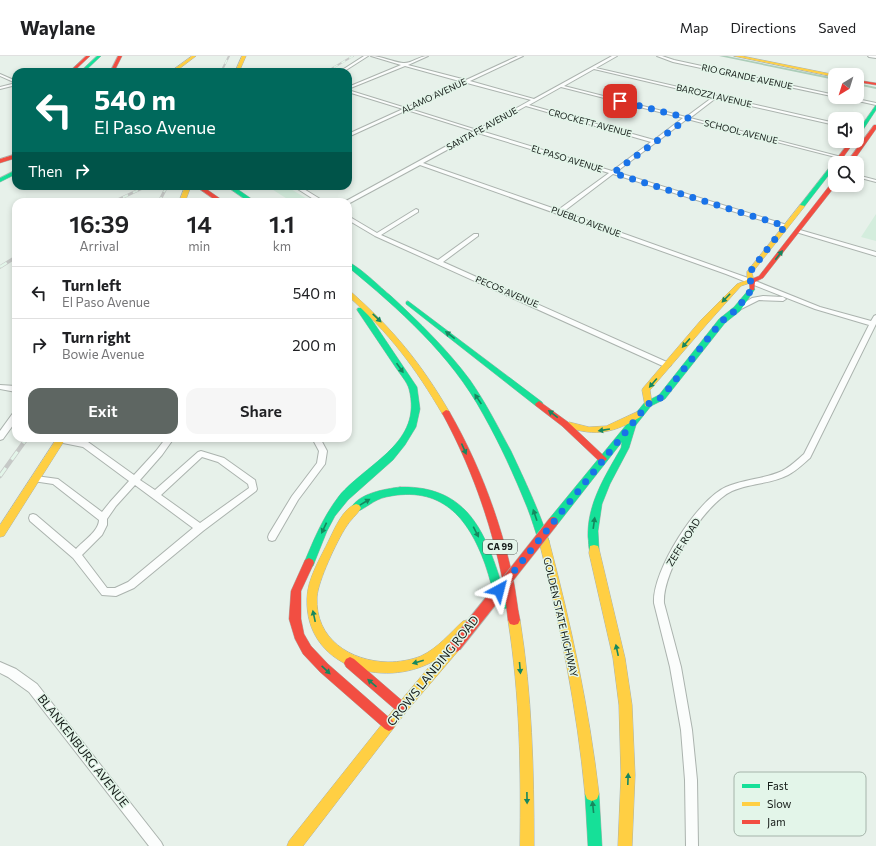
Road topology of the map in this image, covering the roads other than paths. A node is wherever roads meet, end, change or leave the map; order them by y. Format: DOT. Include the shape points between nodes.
graph roads {
  1 [pos="88,56"];
  2 [pos="99,56"];
  3 [pos="106,56"];
  4 [pos="120,56"];
  5 [pos="194,56"];
  6 [pos="201,56"];
  7 [pos="244,56"];
  8 [pos="366,56"];
  9 [pos="373,56"];
  10 [pos="426,56"];
  11 [pos="521,56"];
  12 [pos="615,56"];
  13 [pos="659,56"];
  14 [pos="736,56"];
  15 [pos="870,56"];
  16 [pos="876,57"];
  17 [pos="186,63"];
  18 [pos="405,65"];
  19 [pos="75,68"];
  20 [pos="86,68"];
  21 [pos="99,68"];
  22 [pos="114,68"];
  23 [pos="178,68"];
  24 [pos="180,68"];
  25 [pos="187,68"];
  26 [pos="239,68"];
  27 [pos="347,68"];
  28 [pos="593,68"];
  29 [pos="0,75"];
  30 [pos="828,75"];
  31 [pos="12,81"];
  32 [pos="466,81"];
  33 [pos="864,81"];
  34 [pos="12,84"];
  35 [pos="876,84"];
  36 [pos="352,86"];
  37 [pos="561,86"];
  38 [pos="0,88"];
  39 [pos="352,92"];
  40 [pos="828,94"];
  41 [pos="715,97"];
  42 [pos="535,100"];
  43 [pos="864,102"];
  44 [pos="525,105"];
  45 [pos="876,105"];
  46 [pos="407,109"];
  47 [pos="688,118"];
  48 [pos="869,118"];
  49 [pos="828,122"];
  50 [pos="864,124"];
  51 [pos="477,131"];
  52 [pos="874,131"];
  53 [pos="352,134"];
  54 [pos="864,139"];
  55 [pos="656,142"];
  56 [pos="852,148"];
  57 [pos="843,156"];
  58 [pos="12,157"];
  59 [pos="828,158"];
  60 [pos="0,161"];
  61 [pos="420,163"];
  62 [pos="12,168"];
  63 [pos="613,173"];
  64 [pos="828,173"];
  65 [pos="0,174"];
  66 [pos="12,174"];
  67 [pos="864,178"];
  68 [pos="0,180"];
  69 [pos="876,181"];
  70 [pos="203,190"];
  71 [pos="235,190"];
  72 [pos="302,190"];
  73 [pos="828,191"];
  74 [pos="216,198"];
  75 [pos="247,198"];
  76 [pos="315,198"];
  77 [pos="352,200"];
  78 [pos="804,204"];
  79 [pos="416,211"];
  80 [pos="559,212"];
  81 [pos="352,220"];
  82 [pos="785,226"];
  83 [pos="798,231"];
  84 [pos="377,235"];
  85 [pos="476,235"];
  86 [pos="876,254"];
  87 [pos="438,263"];
  88 [pos="352,266"];
  89 [pos="352,266"];
  90 [pos="751,281"];
  91 [pos="352,295"];
  92 [pos="358,300"];
  93 [pos="798,300"];
  94 [pos="737,309"];
  95 [pos="874,321"];
  96 [pos="667,365"];
  97 [pos="0,387"];
  98 [pos="12,388"];
  99 [pos="648,404"];
  100 [pos="639,414"];
  101 [pos="12,420"];
  102 [pos="632,423"];
  103 [pos="565,424"];
  104 [pos="0,437"];
  105 [pos="59,442"];
  106 [pos="75,442"];
  107 [pos="167,442"];
  108 [pos="318,442"];
  109 [pos="602,459"];
  110 [pos="36,479"];
  111 [pos="134,480"];
  112 [pos="155,495"];
  113 [pos="33,518"];
  114 [pos="103,518"];
  115 [pos="200,528"];
  116 [pos="0,533"];
  117 [pos="272,537"];
  118 [pos="76,555"];
  119 [pos="452,643"];
  120 [pos="519,650"];
  121 [pos="339,654"];
  122 [pos="0,667"];
  123 [pos="402,708"];
  124 [pos="389,725"];
  125 [pos="157,846"];
  126 [pos="294,846"];
  127 [pos="527,846"];
  128 [pos="595,846"];
  129 [pos="625,846"];
  130 [pos="692,846"];
  1 -- 19 [label="main road"];
  2 -- 20 [label="main road"];
  3 -- 21 [label="main road"];
  4 -- 22 [label="main road"];
  5 -- 17 [label="main road"];
  6 -- 25 [label="main road"];
  7 -- 26 [label="main road"];
  8 -- 27 [label="street"];
  9 -- 18 [label="street"];
  10 -- 18 [label="street"];
  11 -- 32 [label="street, ALAMO AVENUE"];
  12 -- 28 [label="street, SANTA FE AVENUE"];
  13 -- 40 [label="street, RIO GRANDE AVENUE"];
  14 -- 30 [label="main road"];
  15 -- 16 [label="street"];
  17 -- 23 [label="main road"];
  17 -- 24 [label="main road"];
  18 -- 32 [label="street"];
  18 -- 36 [label="street"];
  28 -- 37 [label="street, SANTA FE AVENUE"];
  28 -- 41 [label="street, BAROZZI AVENUE"];
  29 -- 31 [label="street"];
  32 -- 42 [label="street"];
  32 -- 46 [label="street, ALAMO AVENUE"];
  33 -- 35 [label="main road"];
  34 -- 38 [label="street"];
  37 -- 42 [label="street, SANTA FE AVENUE"];
  37 -- 47 [label="street, SCHOOL AVENUE"];
  39 -- 46 [label="street, EL PASO AVENUE"];
  41 -- 47 [label="street"];
  41 -- 49 [label="street, BAROZZI AVENUE"];
  42 -- 44 [label="street, SANTA FE AVENUE"];
  43 -- 45 [label="street"];
  44 -- 51 [label="street, SANTA FE AVENUE"];
  44 -- 55 [label="street, CROCKETT AVENUE"];
  45 -- 48 [label="main road"];
  46 -- 51 [label="street, EL PASO AVENUE"];
  46 -- 53 [label="street, ALAMO AVENUE"];
  47 -- 55 [label="street"];
  47 -- 59 [label="street, SCHOOL AVENUE"];
  48 -- 50 [label="main road"];
  48 -- 52 [label="main road" via="871,120 868,129"];
  51 -- 61 [label="street, SANTA FE AVENUE"];
  51 -- 63 [label="street, EL PASO AVENUE"];
  52 -- 54 [label="main road, CROWS LANDING ROAD"];
  55 -- 63 [label="street"];
  56 -- 57 [label="main road, CROWS LANDING ROAD"];
  58 -- 60 [label="main road"];
  61 -- 77 [label="street, SANTA FE AVENUE"];
  61 -- 80 [label="street, PUEBLO AVENUE"];
  62 -- 65 [label="main road"];
  63 -- 80 [label="street"];
  63 -- 82 [label="street, EL PASO AVENUE"];
  64 -- 78 [label="main road, CROWS LANDING ROAD"];
  66 -- 68 [label="main road"];
  67 -- 69 [label="street"];
  70 -- 74 [label="main road"];
  71 -- 75 [label="main road"];
  72 -- 76 [label="street"];
  73 -- 83 [label="main road"];
  78 -- 82 [label="main road, CROWS LANDING ROAD"];
  78 -- 83 [label="main road" via="803,213 794,225"];
  79 -- 84 [label="street"];
  80 -- 90 [label="street, PUEBLO AVENUE"];
  81 -- 84 [label="street, PECOS AVENUE"];
  82 -- 90 [label="main road, CROWS LANDING ROAD" via="749,273"];
  83 -- 86 [label="street"];
  90 -- 83 [label="main road, one-way" via="761,277"];
  84 -- 87 [label="street, PECOS AVENUE"];
  85 -- 87 [label="street"];
  87 -- 96 [label="street, PECOS AVENUE"];
  103 -- 88 [label="main road, one-way" via="392,291"];
  128 -- 89 [label="main road, GOLDEN STATE HIGHWAY, one-way" via="586,742 576,682 556,588 529,498 480,402 447,357 413,319"];
  90 -- 93 [label="street, PUEBLO AVENUE"];
  90 -- 94 [label="main road, CROWS LANDING ROAD" via="752,289"];
  90 -- 95 [label="street, PUEBLO AVENUE"];
  90 -- 96 [label="main road, one-way" via="739,285"];
  91 -- 92 [label="main road, CA 99"];
  92 -- 120 [label="main road, CA 99, one-way" via="403,346 431,386 457,432 481,490 506,567"];
  92 -- 124 [label="main road, one-way" via="363,315 413,388 417,399 417,412 404,443 332,512 296,591 295,620 298,635 307,650"];
  93 -- 94 [label="street" via="756,298"];
  93 -- 95 [label="street, PUEBLO AVENUE" via="858,322"];
  94 -- 99 [label="main road, CROWS LANDING ROAD" via="722,321 662,397"];
  95 -- 130 [label="street, ZEFF ROAD" via="807,456 779,476 723,491 700,514 672,557 663,576 658,605 669,638 689,746"];
  96 -- 99 [label="main road, one-way" via="646,390"];
  97 -- 98 [label="street"];
  99 -- 100 [label="main road, CROWS LANDING ROAD"];
  100 -- 102 [label="main road, CROWS LANDING ROAD"];
  100 -- 103 [label="main road, one-way" via="606,430 585,430"];
  101 -- 104 [label="street"];
  102 -- 109 [label="main road, CROWS LANDING ROAD"];
  129 -- 102 [label="main road, one-way" via="629,775 628,732 619,660 595,560 592,531 597,504 625,448"];
  103 -- 109 [label="main road"];
  105 -- 110 [label="main road"];
  106 -- 111 [label="street" via="85,444"];
  107 -- 111 [label="street"];
  108 -- 117 [label="street" via="323,452 321,464 295,498"];
  109 -- 119 [label="main road, CROWS LANDING ROAD, bridge" via="480,613"];
  110 -- 114 [label="street" via="54,481"];
  110 -- 116 [label="main road"];
  111 -- 112 [label="street"];
  111 -- 114 [label="street"];
  112 -- 115 [label="street"];
  112 -- 115 [label="street" via="202,454 221,460 252,482 253,489"];
  113 -- 118 [label="street"];
  114 -- 118 [label="street" via="99,532"];
  115 -- 118 [label="street" via="132,585 116,592 105,592"];
  119 -- 121 [label="main road, one-way" via="421,662 390,668 365,666"];
  119 -- 123 [label="main road, CROWS LANDING ROAD"];
  121 -- 120 [label="main road, one-way" via="325,642 312,612 316,581 336,534 358,506 368,500 397,491 415,490 452,502 468,518 482,544"];
  120 -- 127 [label="main road, CA 99, one-way" via="526,746"];
  123 -- 121 [label="main road, one-way"];
  122 -- 125 [label="street, BLANKENBURG AVENUE" via="33,688"];
  123 -- 124 [label="main road, CROWS LANDING ROAD"];
  124 -- 126 [label="main road, CROWS LANDING ROAD"];
}
